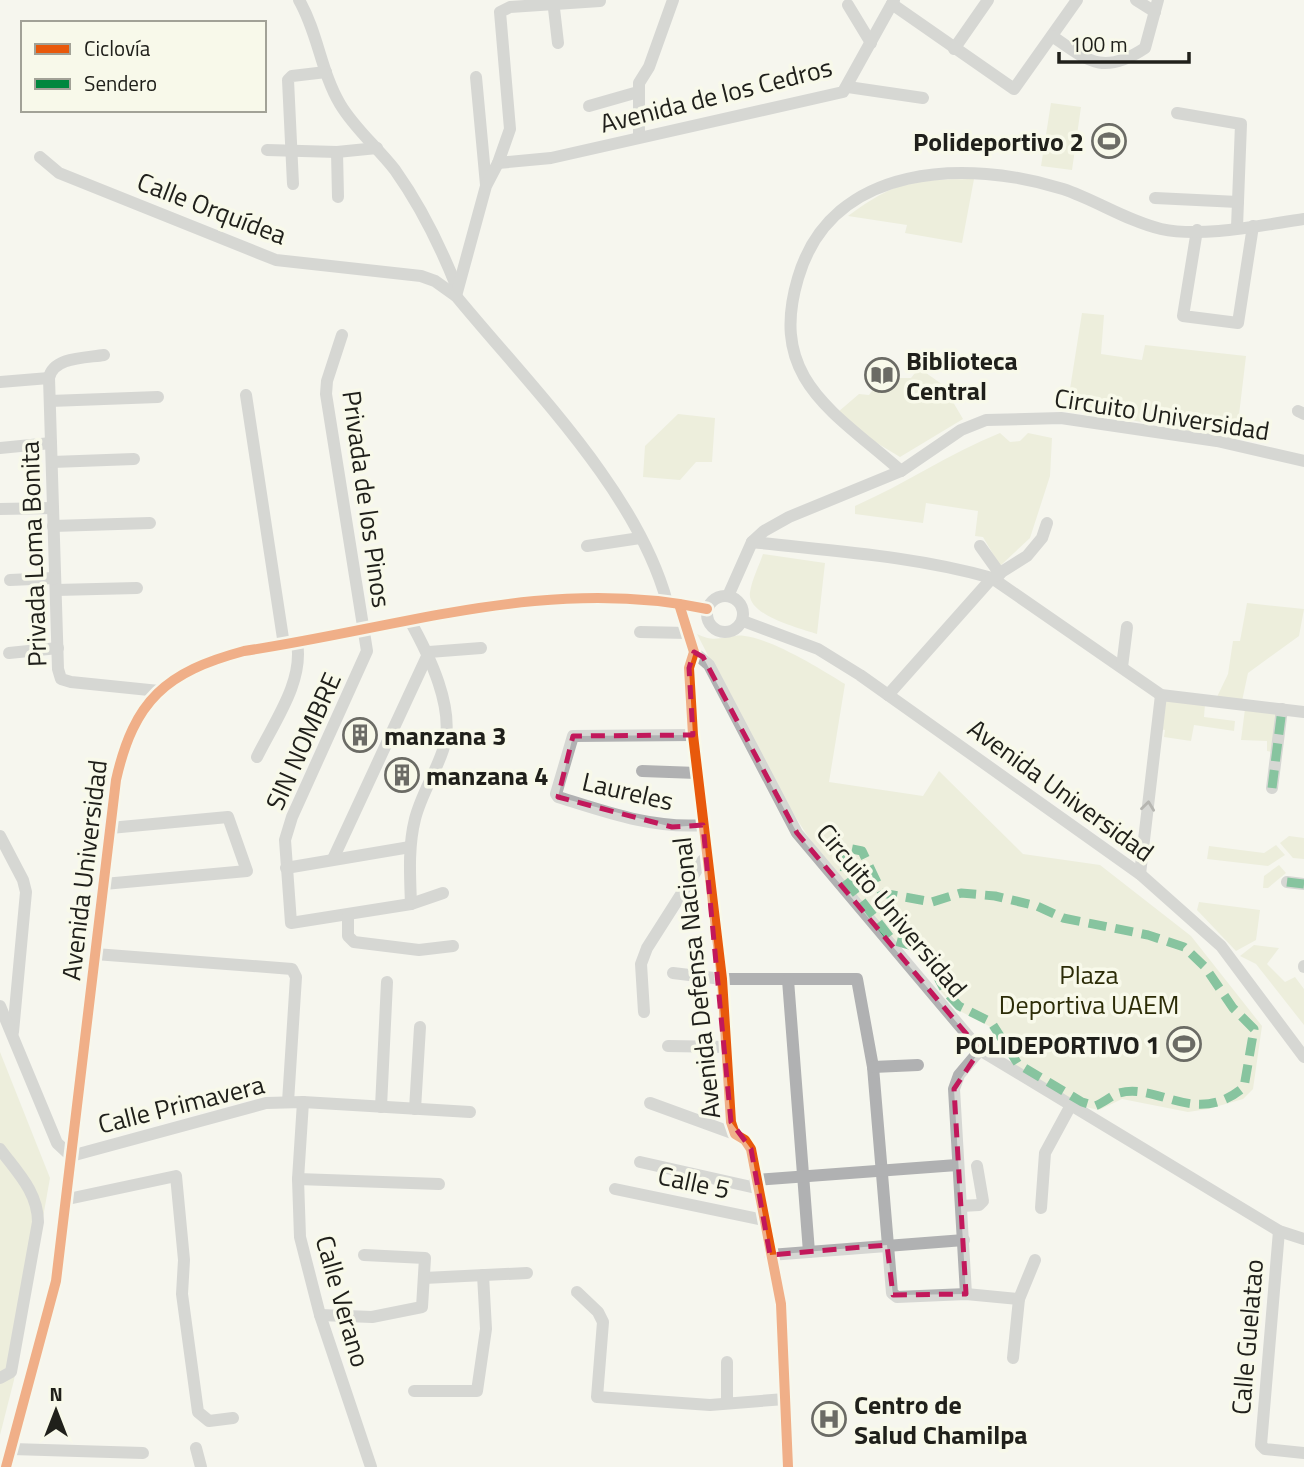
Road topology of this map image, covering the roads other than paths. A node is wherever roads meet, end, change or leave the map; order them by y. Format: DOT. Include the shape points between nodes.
graph roads {
  1 [pos="299,0"];
  2 [pos="673,0"];
  3 [pos="988,0"];
  4 [pos="1077,0"];
  5 [pos="1136,0"];
  6 [pos="600,1"];
  7 [pos="553,2"];
  8 [pos="893,2"];
  9 [pos="848,5"];
  10 [pos="1156,6"];
  11 [pos="1052,36"];
  12 [pos="558,43"];
  13 [pos="871,43"];
  14 [pos="954,49"];
  15 [pos="326,72"];
  16 [pos="476,77"];
  17 [pos="848,87"];
  18 [pos="638,92"];
  19 [pos="923,98"];
  20 [pos="589,106"];
  21 [pos="1177,113"];
  22 [pos="639,137"];
  23 [pos="377,148"];
  24 [pos="267,150"];
  25 [pos="291,152"];
  26 [pos="337,152"];
  27 [pos="40,157"];
  28 [pos="498,163"];
  29 [pos="293,184"];
  30 [pos="486,186"];
  31 [pos="338,197"];
  32 [pos="1155,198"];
  33 [pos="1238,202"];
  34 [pos="1304,219"];
  35 [pos="1253,226"];
  36 [pos="1237,227"];
  37 [pos="1197,230"];
  38 [pos="456,292"];
  39 [pos="341,335"];
  40 [pos="104,355"];
  41 [pos="50,374"];
  42 [pos="0,382"];
  43 [pos="246,395"];
  44 [pos="158,397"];
  45 [pos="50,401"];
  46 [pos="51,443"];
  47 [pos="0,448"];
  48 [pos="134,459"];
  49 [pos="1304,461"];
  50 [pos="52,462"];
  51 [pos="901,471"];
  52 [pos="0,509"];
  53 [pos="52,509"];
  54 [pos="150,523"];
  55 [pos="1047,523"];
  56 [pos="53,526"];
  57 [pos="640,538"];
  58 [pos="752,542"];
  59 [pos="587,546"];
  60 [pos="980,546"];
  61 [pos="996,576"];
  62 [pos="10,580"];
  63 [pos="55,584"];
  64 [pos="137,588"];
  65 [pos="728,596"];
  66 [pos="673,603"];
  67 [pos="707,609"];
  68 [pos="409,619"];
  69 [pos="743,621"];
  70 [pos="1126,627"];
  71 [pos="362,630"];
  72 [pos="640,632"];
  73 [pos="688,633"];
  74 [pos="290,644"];
  75 [pos="58,648"];
  76 [pos="481,648"];
  77 [pos="429,652"];
  78 [pos="694,652"];
  79 [pos="9,653"];
  80 [pos="1122,667"];
  81 [pos="159,691"];
  82 [pos="888,695"];
  83 [pos="1161,695"];
  84 [pos="1282,709"];
  85 [pos="1304,712"];
  86 [pos="692,735"];
  87 [pos="257,757"];
  88 [pos="642,771"];
  89 [pos="696,773"];
  90 [pos="1272,789"];
  91 [pos="703,825"];
  92 [pos="110,828"];
  93 [pos="0,836"];
  94 [pos="410,847"];
  95 [pos="332,859"];
  96 [pos="703,860"];
  97 [pos="286,869"];
  98 [pos="1140,874"];
  99 [pos="1287,882"];
  100 [pos="104,884"];
  101 [pos="1304,884"];
  102 [pos="443,893"];
  103 [pos="411,904"];
  104 [pos="348,916"];
  105 [pos="453,946"];
  106 [pos="94,954"];
  107 [pos="673,973"];
  108 [pos="722,979"];
  109 [pos="788,980"];
  110 [pos="387,982"];
  111 [pos="0,1006"];
  112 [pos="644,1012"];
  113 [pos="420,1027"];
  114 [pos="13,1035"];
  115 [pos="668,1045"];
  116 [pos="727,1047"];
  117 [pos="1299,1047"];
  118 [pos="980,1050"];
  119 [pos="1304,1057"];
  120 [pos="918,1065"];
  121 [pos="873,1068"];
  122 [pos="288,1102"];
  123 [pos="303,1102"];
  124 [pos="650,1103"];
  125 [pos="1071,1105"];
  126 [pos="381,1107"];
  127 [pos="415,1109"];
  128 [pos="470,1112"];
  129 [pos="735,1134"];
  130 [pos="0,1149"];
  131 [pos="71,1156"];
  132 [pos="640,1162"];
  133 [pos="957,1165"];
  134 [pos="977,1166"];
  135 [pos="880,1171"];
  136 [pos="801,1177"];
  137 [pos="298,1179"];
  138 [pos="439,1184"];
  139 [pos="756,1184"];
  140 [pos="615,1189"];
  141 [pos="68,1199"];
  142 [pos="961,1206"];
  143 [pos="1041,1208"];
  144 [pos="763,1220"];
  145 [pos="1279,1231"];
  146 [pos="964,1240"];
  147 [pos="1304,1240"];
  148 [pos="887,1245"];
  149 [pos="809,1252"];
  150 [pos="364,1255"];
  151 [pos="770,1255"];
  152 [pos="1035,1260"];
  153 [pos="527,1273"];
  154 [pos="483,1275"];
  155 [pos="424,1278"];
  156 [pos="577,1292"];
  157 [pos="966,1294"];
  158 [pos="1019,1299"];
  159 [pos="320,1315"];
  160 [pos="1013,1358"];
  161 [pos="727,1362"];
  162 [pos="0,1378"];
  163 [pos="414,1391"];
  164 [pos="785,1399"];
  165 [pos="727,1403"];
  166 [pos="233,1418"];
  167 [pos="196,1448"];
  168 [pos="12,1449"];
  169 [pos="1304,1452"];
  170 [pos="142,1453"];
  171 [pos="6,1467"];
  172 [pos="201,1467"];
  173 [pos="371,1467"];
  174 [pos="788,1467"];
  1 -- 15 [label="street"];
  2 -- 18 [label="street"];
  3 -- 14 [label="street"];
  4 -- 11 [label="street"];
  5 -- 10 [label="street"];
  6 -- 7 [label="street"];
  7 -- 12 [label="street"];
  7 -- 28 [label="street" via="500,12 511,124"];
  8 -- 13 [label="street, Avenida de los Cedros"];
  8 -- 14 [label="street"];
  9 -- 13 [label="street"];
  10 -- 11 [label="street" via="1145,48 1111,62 1099,65 1089,61"];
  11 -- 14 [label="street" via="1014,89"];
  13 -- 17 [label="street, Avenida de los Cedros"];
  15 -- 23 [label="street" via="341,107"];
  15 -- 25 [label="street" via="289,78"];
  16 -- 30 [label="street"];
  17 -- 19 [label="street"];
  17 -- 22 [label="street, Avenida de los Cedros" via="818,99"];
  18 -- 20 [label="street"];
  18 -- 22 [label="street"];
  21 -- 33 [label="street" via="1241,124"];
  22 -- 28 [label="street, Avenida de los Cedros" via="551,158"];
  23 -- 26 [label="street"];
  23 -- 38 [label="street" via="437,236"];
  24 -- 25 [label="street"];
  25 -- 26 [label="street"];
  25 -- 29 [label="street"];
  26 -- 31 [label="street"];
  27 -- 38 [label="street, Calle Orquídea" via="59,173 276,260 421,276"];
  28 -- 30 [label="street"];
  30 -- 38 [label="street"];
  32 -- 33 [label="street"];
  33 -- 36 [label="street"];
  34 -- 35 [label="street"];
  35 -- 36 [label="street"];
  35 -- 37 [label="street" via="1238,323 1183,316"];
  36 -- 37 [label="street"];
  37 -- 51 [label="street" via="1163,229 1063,189 1010,176 957,171 904,178 850,204 826,224 799,272 789,329 794,358 807,387"];
  38 -- 57 [label="street, Avenida Defensa Nacional" via="600,471"];
  39 -- 71 [label="street, Privada de los Pinos" via="326,394"];
  40 -- 41 [label="street" via="59,363"];
  41 -- 42 [label="street"];
  41 -- 45 [label="street, Privada Loma Bonita"];
  43 -- 74 [label="street, SIN NOMBRE"];
  44 -- 45 [label="street"];
  45 -- 46 [label="street, Privada Loma Bonita"];
  46 -- 47 [label="street"];
  46 -- 50 [label="street, Privada Loma Bonita"];
  48 -- 50 [label="street"];
  49 -- 51 [label="street, Circuito Universidad" via="1217,441 1060,418 986,420 961,429"];
  50 -- 53 [label="street, Privada Loma Bonita"];
  51 -- 58 [label="street, Circuito Universidad" via="789,517"];
  52 -- 53 [label="street"];
  53 -- 56 [label="street, Privada Loma Bonita"];
  54 -- 56 [label="street"];
  55 -- 61 [label="street" via="1042,538 1027,555"];
  56 -- 63 [label="street, Privada Loma Bonita"];
  57 -- 59 [label="street"];
  57 -- 66 [label="street, Avenida Defensa Nacional"];
  58 -- 61 [label="street"];
  58 -- 65 [label="street"];
  60 -- 61 [label="street"];
  61 -- 80 [label="street"];
  61 -- 82 [label="street"];
  62 -- 63 [label="street"];
  63 -- 64 [label="street"];
  63 -- 75 [label="street, Privada Loma Bonita"];
  65 -- 67 [label="street" via="715,598"];
  65 -- 69 [label="street" via="740,603"];
  66 -- 67 [label="street"];
  66 -- 68 [label="street, Avenida Universidad" via="567,597"];
  66 -- 73 [label="street, Avenida Defensa Nacional"];
  67 -- 69 [label="street" via="711,627 722,633 735,630"];
  68 -- 71 [label="street, Avenida Universidad"];
  68 -- 77 [label="street"];
  69 -- 82 [label="street, Avenida Universidad" via="818,649"];
  70 -- 80 [label="street"];
  71 -- 74 [label="street, Avenida Universidad"];
  71 -- 97 [label="street, SIN NOMBRE" via="367,651 292,817 285,839"];
  72 -- 73 [label="street"];
  73 -- 78 [label="street, Avenida Defensa Nacional"];
  74 -- 81 [label="street, Avenida Universidad" via="211,660 179,674"];
  74 -- 87 [label="street, SIN NOMBRE" via="299,657 294,682"];
  75 -- 79 [label="street"];
  75 -- 81 [label="street, Privada Loma Bonita" via="61,679"];
  76 -- 77 [label="street"];
  77 -- 94 [label="street" via="447,732 415,819"];
  77 -- 95 [label="street"];
  78 -- 86 [label="street, Avenida Defensa Nacional" via="689,668"];
  78 -- 118 [label="street, Circuito Universidad" via="709,665 797,834"];
  80 -- 83 [label="street"];
  81 -- 92 [label="street, Avenida Universidad" via="124,745"];
  82 -- 98 [label="street, Avenida Universidad"];
  83 -- 84 [label="street"];
  98 -- 83 [label="street, one-way"];
  84 -- 85 [label="street"];
  84 -- 90 [label="street"];
  86 -- 89 [label="street, Avenida Defensa Nacional"];
  86 -- 91 [label="street, Laureles" via="573,736 556,794 609,813 672,827"];
  88 -- 89 [label="street"];
  89 -- 91 [label="street, Avenida Defensa Nacional"];
  91 -- 108 [label="street, Avenida Defensa Nacional"];
  92 -- 100 [label="street, Avenida Universidad"];
  92 -- 100 [label="street" via="228,817 247,871"];
  93 -- 114 [label="street" via="26,892"];
  94 -- 95 [label="street"];
  94 -- 103 [label="street"];
  95 -- 97 [label="street"];
  96 -- 112 [label="street" via="647,948 641,964"];
  97 -- 104 [label="street, SIN NOMBRE" via="291,923"];
  98 -- 117 [label="street, Avenida Universidad" via="1221,946"];
  99 -- 101 [label="street"];
  100 -- 106 [label="street, Avenida Universidad"];
  102 -- 103 [label="street"];
  103 -- 104 [label="street"];
  104 -- 105 [label="street" via="348,936 354,942 419,950"];
  106 -- 122 [label="street" via="292,969 296,976"];
  106 -- 131 [label="street, Avenida Universidad"];
  107 -- 108 [label="street"];
  108 -- 109 [label="street"];
  108 -- 116 [label="street, Avenida Defensa Nacional"];
  109 -- 121 [label="street" via="857,979"];
  109 -- 136 [label="street"];
  110 -- 126 [label="street"];
  111 -- 114 [label="street"];
  113 -- 127 [label="street"];
  114 -- 131 [label="street" via="57,1143"];
  115 -- 116 [label="street"];
  116 -- 129 [label="street, Avenida Defensa Nacional"];
  117 -- 119 [label="street, Avenida Universidad"];
  118 -- 125 [label="street, Circuito Universidad"];
  118 -- 133 [label="street" via="955,1082"];
  120 -- 121 [label="street"];
  121 -- 135 [label="street"];
  122 -- 123 [label="street, Calle Primavera"];
  122 -- 131 [label="street, Calle Primavera" via="253,1106"];
  123 -- 126 [label="street, Calle Primavera"];
  123 -- 137 [label="street, Calle Verano"];
  124 -- 129 [label="street"];
  125 -- 143 [label="street" via="1045,1153"];
  125 -- 145 [label="street, Circuito Universidad"];
  126 -- 127 [label="street, Calle Primavera"];
  127 -- 128 [label="street, Calle Primavera"];
  129 -- 139 [label="street, Avenida Defensa Nacional" via="749,1144"];
  130 -- 162 [label="street" via="32,1192 38,1222 11,1372"];
  131 -- 141 [label="street, Avenida Universidad"];
  132 -- 139 [label="street"];
  133 -- 135 [label="street"];
  133 -- 142 [label="street"];
  134 -- 142 [label="street" via="983,1201"];
  135 -- 136 [label="street"];
  135 -- 148 [label="street"];
  136 -- 139 [label="street"];
  136 -- 149 [label="street"];
  137 -- 138 [label="street"];
  137 -- 159 [label="street, Calle Verano" via="300,1237"];
  139 -- 144 [label="street, Avenida Defensa Nacional"];
  140 -- 144 [label="street, Calle 5"];
  141 -- 166 [label="street" via="176,1176 183,1294 198,1412 209,1421"];
  141 -- 168 [label="street, Avenida Universidad" via="57,1281"];
  142 -- 146 [label="street"];
  144 -- 151 [label="street, Avenida Defensa Nacional"];
  145 -- 147 [label="street, Circuito Universidad"];
  145 -- 169 [label="street, Calle Guelatao" via="1262,1448"];
  146 -- 148 [label="street"];
  146 -- 157 [label="street"];
  148 -- 149 [label="street"];
  148 -- 157 [label="street" via="893,1295"];
  149 -- 151 [label="street"];
  150 -- 155 [label="street" via="425,1258"];
  151 -- 164 [label="street, Avenida Defensa Nacional" via="781,1304"];
  152 -- 158 [label="street"];
  153 -- 154 [label="street"];
  154 -- 155 [label="street"];
  154 -- 163 [label="street" via="486,1329 477,1391"];
  155 -- 159 [label="street" via="422,1307 372,1317"];
  156 -- 165 [label="street" via="603,1322 597,1397"];
  157 -- 158 [label="street"];
  158 -- 160 [label="street"];
  159 -- 173 [label="street, Calle Verano"];
  161 -- 165 [label="street"];
  164 -- 165 [label="street"];
  164 -- 174 [label="street, Avenida Defensa Nacional"];
  167 -- 172 [label="street"];
  168 -- 170 [label="street"];
  168 -- 171 [label="street, Avenida Universidad"];
}
